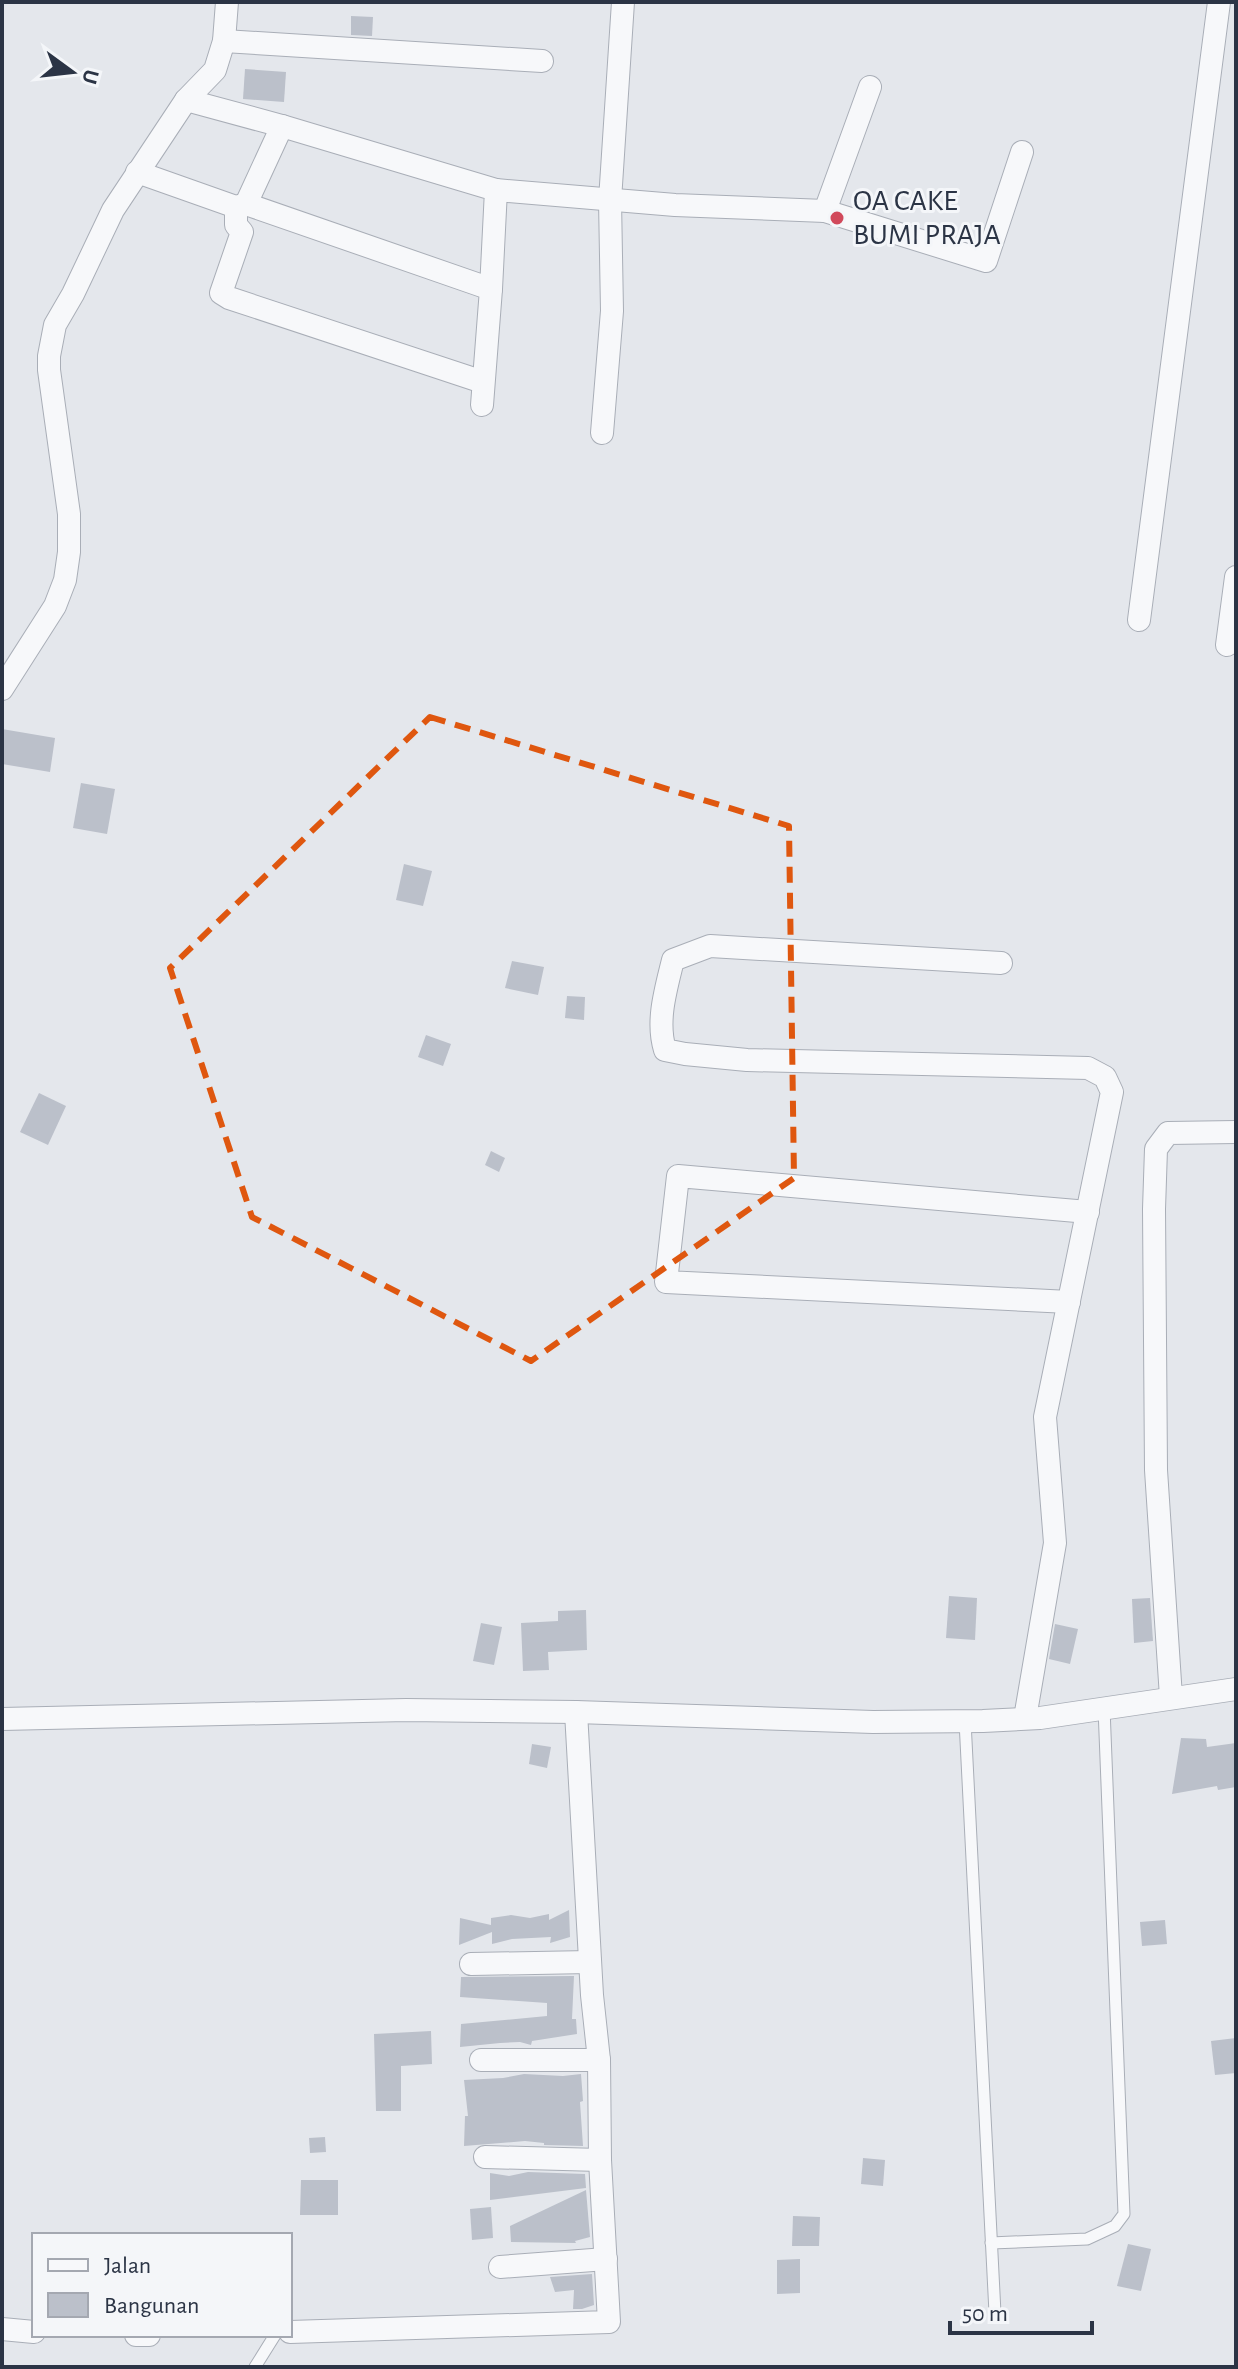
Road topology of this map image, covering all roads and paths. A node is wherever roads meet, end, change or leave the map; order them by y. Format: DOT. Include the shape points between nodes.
graph roads {
  1 [pos="227,2"];
  2 [pos="623,2"];
  3 [pos="1219,2"];
  4 [pos="224,41"];
  5 [pos="542,61"];
  6 [pos="870,87"];
  7 [pos="186,100"];
  8 [pos="282,126"];
  9 [pos="1022,152"];
  10 [pos="137,172"];
  11 [pos="496,190"];
  12 [pos="610,200"];
  13 [pos="241,206"];
  14 [pos="825,211"];
  15 [pos="491,289"];
  16 [pos="483,382"];
  17 [pos="482,405"];
  18 [pos="602,433"];
  19 [pos="1236,577"];
  20 [pos="1139,620"];
  21 [pos="1233,620"];
  22 [pos="1227,645"];
  23 [pos="2,689"];
  24 [pos="1001,963"];
  25 [pos="1236,1132"];
  26 [pos="1088,1212"];
  27 [pos="1069,1302"];
  28 [pos="1236,1689"];
  29 [pos="1171,1697"];
  30 [pos="1104,1708"];
  31 [pos="576,1712"];
  32 [pos="1032,1718"];
  33 [pos="2,1719"];
  34 [pos="965,1721"];
  35 [pos="590,1962"];
  36 [pos="471,1964"];
  37 [pos="481,2060"];
  38 [pos="599,2060"];
  39 [pos="485,2157"];
  40 [pos="600,2160"];
  41 [pos="991,2243"];
  42 [pos="606,2259"];
  43 [pos="500,2267"];
  44 [pos="995,2313"];
  45 [pos="2,2329"];
  46 [pos="32,2332"];
  47 [pos="292,2332"];
  48 [pos="274,2337"];
  49 [pos="255,2367"];
  1 -- 4 [label="street"];
  2 -- 12 [label="street"];
  3 -- 20 [label="street"];
  4 -- 5 [label="street"];
  4 -- 7 [label="street" via="215,70"];
  6 -- 14 [label="street"];
  7 -- 8 [label="street"];
  7 -- 10 [label="street"];
  8 -- 11 [label="street"];
  8 -- 13 [label="street"];
  9 -- 14 [label="street" via="986,261"];
  10 -- 13 [label="street"];
  10 -- 23 [label="street" via="55,325 49,370 69,514 65,580 55,606"];
  11 -- 12 [label="street"];
  11 -- 15 [label="street"];
  12 -- 14 [label="street"];
  12 -- 18 [label="street" via="612,311"];
  13 -- 15 [label="street"];
  13 -- 16 [label="street" via="236,225 242,232 221,293"];
  15 -- 16 [label="street"];
  16 -- 17 [label="street"];
  19 -- 21 [label="street"];
  21 -- 22 [label="street"];
  24 -- 26 [label="street" via="710,946 673,960 661,1037 665,1050 747,1060 1088,1068 1105,1077 1112,1092"];
  25 -- 29 [label="street" via="1168,1133 1156,1149 1156,1470"];
  26 -- 27 [label="street"];
  26 -- 27 [label="street" via="678,1176 666,1282"];
  27 -- 32 [label="street" via="1045,1417 1055,1543"];
  28 -- 29 [label="street"];
  29 -- 30 [label="street"];
  30 -- 32 [label="street"];
  30 -- 41 [label="lane" via="1124,2214 1115,2226 1087,2239"];
  31 -- 33 [label="street" via="406,1710"];
  31 -- 34 [label="street"];
  31 -- 35 [label="street"];
  32 -- 34 [label="street"];
  34 -- 41 [label="lane"];
  35 -- 36 [label="street"];
  35 -- 38 [label="street"];
  37 -- 38 [label="street"];
  38 -- 40 [label="street"];
  39 -- 40 [label="street"];
  40 -- 42 [label="street"];
  41 -- 44 [label="lane"];
  42 -- 43 [label="street"];
  42 -- 47 [label="street" via="609,2322"];
  45 -- 46 [label="street"];
  48 -- 49 [label="lane"];
}
